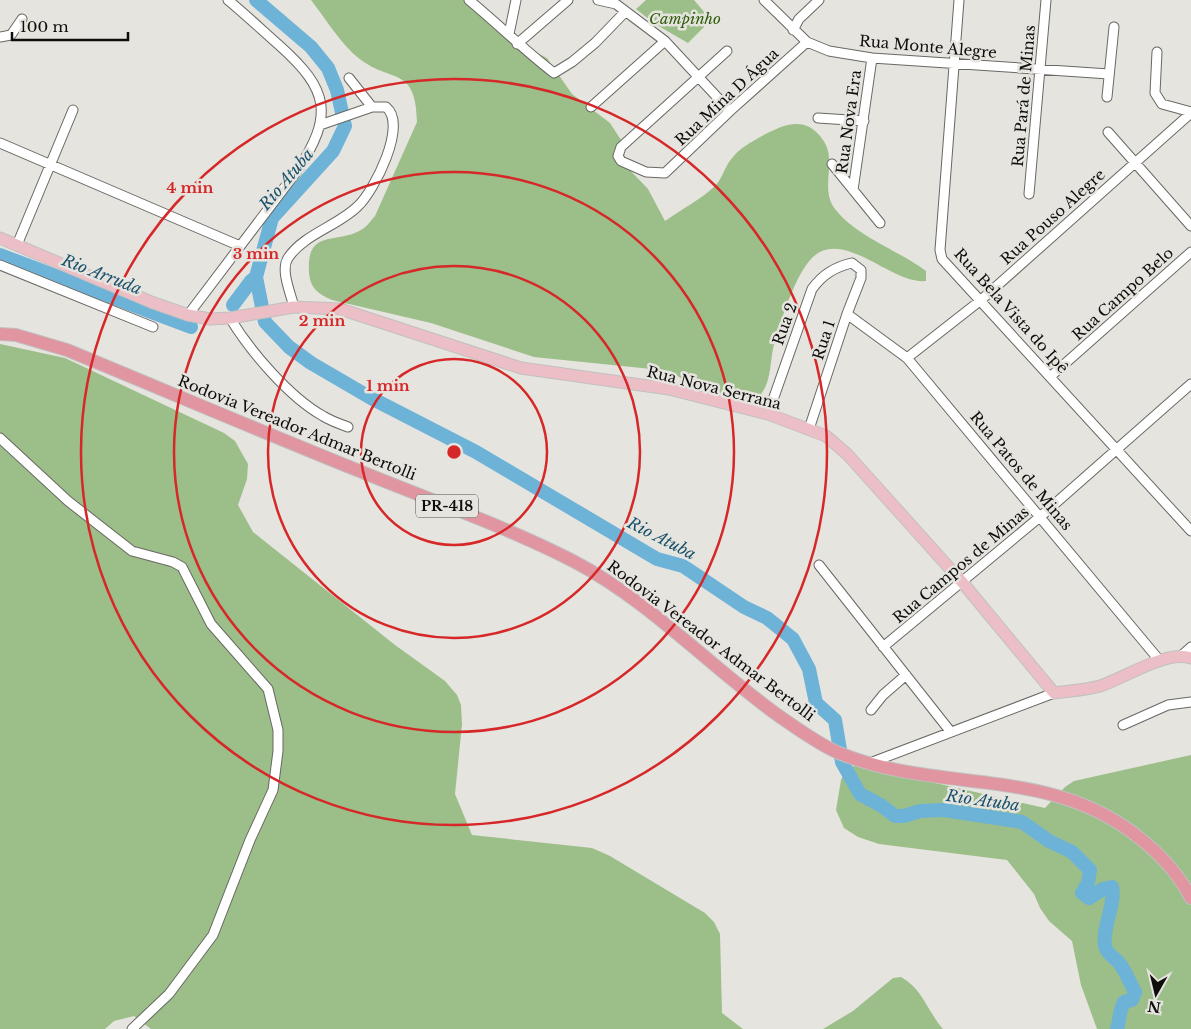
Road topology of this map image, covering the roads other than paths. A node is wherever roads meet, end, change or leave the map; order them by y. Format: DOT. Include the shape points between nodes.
graph roads {
  1 [pos="228,0"];
  2 [pos="469,0"];
  3 [pos="516,0"];
  4 [pos="568,0"];
  5 [pos="598,0"];
  6 [pos="764,0"];
  7 [pos="819,0"];
  8 [pos="958,0"];
  9 [pos="1046,0"];
  10 [pos="617,2"];
  11 [pos="625,12"];
  12 [pos="22,19"];
  13 [pos="1114,27"];
  14 [pos="793,30"];
  15 [pos="509,34"];
  16 [pos="0,37"];
  17 [pos="665,42"];
  18 [pos="807,42"];
  19 [pos="517,44"];
  20 [pos="727,51"];
  21 [pos="1157,52"];
  22 [pos="872,58"];
  23 [pos="953,63"];
  24 [pos="1039,70"];
  25 [pos="1109,74"];
  26 [pos="698,76"];
  27 [pos="350,78"];
  28 [pos="1107,97"];
  29 [pos="591,107"];
  30 [pos="372,108"];
  31 [pos="73,110"];
  32 [pos="730,110"];
  33 [pos="1191,112"];
  34 [pos="818,118"];
  35 [pos="864,121"];
  36 [pos="320,125"];
  37 [pos="1108,132"];
  38 [pos="0,143"];
  39 [pos="1136,162"];
  40 [pos="50,164"];
  41 [pos="832,164"];
  42 [pos="853,190"];
  43 [pos="1029,194"];
  44 [pos="880,223"];
  45 [pos="1191,226"];
  46 [pos="0,238"];
  47 [pos="17,245"];
  48 [pos="240,246"];
  49 [pos="1191,252"];
  50 [pos="852,263"];
  51 [pos="0,265"];
  52 [pos="981,300"];
  53 [pos="289,307"];
  54 [pos="847,314"];
  55 [pos="188,315"];
  56 [pos="230,318"];
  57 [pos="153,327"];
  58 [pos="0,332"];
  59 [pos="907,358"];
  60 [pos="1050,376"];
  61 [pos="1191,384"];
  62 [pos="768,414"];
  63 [pos="348,427"];
  64 [pos="809,429"];
  65 [pos="0,438"];
  66 [pos="1116,449"];
  67 [pos="1041,516"];
  68 [pos="1190,528"];
  69 [pos="818,565"];
  70 [pos="962,582"];
  71 [pos="883,647"];
  72 [pos="1188,653"];
  73 [pos="1160,661"];
  74 [pos="906,675"];
  75 [pos="1054,693"];
  76 [pos="1191,702"];
  77 [pos="871,710"];
  78 [pos="1123,725"];
  79 [pos="950,731"];
  80 [pos="868,764"];
  81 [pos="1191,898"];
  82 [pos="132,1029"];
  1 -- 36 [label="street" via="304,68 315,84 321,103"];
  2 -- 15 [label="street"];
  3 -- 15 [label="street"];
  4 -- 19 [label="street"];
  5 -- 10 [label="street"];
  6 -- 14 [label="street, Rua Monte Alegre"];
  7 -- 14 [label="street"];
  8 -- 23 [label="street, Rua Bela Vista do Ipê"];
  9 -- 24 [label="street, Rua Pará de Minas"];
  10 -- 11 [label="street"];
  11 -- 17 [label="street"];
  11 -- 19 [label="street" via="595,43 554,73"];
  12 -- 16 [label="street" via="11,35"];
  13 -- 25 [label="street"];
  14 -- 18 [label="street, Rua Monte Alegre"];
  15 -- 19 [label="street"];
  17 -- 26 [label="street"];
  17 -- 29 [label="street"];
  18 -- 22 [label="street, Rua Monte Alegre" via="829,51"];
  18 -- 32 [label="street, Rua Mina D Água"];
  20 -- 26 [label="street"];
  21 -- 33 [label="street" via="1155,94 1162,104"];
  22 -- 23 [label="street, Rua Monte Alegre"];
  22 -- 35 [label="street, Rua Nova Era"];
  23 -- 24 [label="street, Rua Monte Alegre"];
  23 -- 52 [label="street, Rua Bela Vista do Ipê" via="940,250 942,259"];
  24 -- 25 [label="street, Rua Monte Alegre"];
  24 -- 43 [label="street, Rua Pará de Minas"];
  25 -- 28 [label="street"];
  26 -- 32 [label="street"];
  26 -- 32 [label="street, Rua Mina D Água" via="620,147 618,156 621,161 646,172 665,173"];
  27 -- 30 [label="street"];
  30 -- 36 [label="street"];
  30 -- 53 [label="street" via="386,107 390,110 394,129 392,144 371,191 358,207 300,245 287,260"];
  31 -- 40 [label="street"];
  33 -- 39 [label="street, Rua Pouso Alegre"];
  34 -- 35 [label="street"];
  35 -- 42 [label="street, Rua Nova Era"];
  36 -- 48 [label="street" via="312,149"];
  37 -- 39 [label="street"];
  38 -- 40 [label="street"];
  39 -- 45 [label="street"];
  39 -- 52 [label="street, Rua Pouso Alegre"];
  40 -- 47 [label="street"];
  40 -- 48 [label="street"];
  41 -- 42 [label="street"];
  42 -- 44 [label="street"];
  46 -- 47 [label="main road, Rua Nova Serrana"];
  47 -- 55 [label="main road, Rua Nova Serrana"];
  48 -- 55 [label="street"];
  49 -- 60 [label="street, Rua Campo Belo"];
  50 -- 54 [label="street, Rua 1" via="861,270 861,278"];
  50 -- 62 [label="street, Rua 2" via="821,276 812,289"];
  51 -- 57 [label="street"];
  52 -- 59 [label="street, Rua Pouso Alegre"];
  52 -- 60 [label="street, Rua Bela Vista do Ipê"];
  53 -- 56 [label="main road, Rua Nova Serrana"];
  53 -- 62 [label="main road, Rua Nova Serrana" via="340,309 522,368 668,389"];
  54 -- 59 [label="street, Rua Patos de Minas"];
  54 -- 64 [label="street, Rua 1"];
  55 -- 56 [label="main road, Rua Nova Serrana"];
  56 -- 63 [label="street" via="243,340 276,377 322,416"];
  58 -- 80 [label="highway, Rodovia Vereador Admar Bertolli / PR-418" via="76,354 576,562 665,623 759,702 837,752"];
  59 -- 67 [label="street, Rua Patos de Minas"];
  60 -- 66 [label="street, Rua Bela Vista do Ipê"];
  61 -- 66 [label="street, Rua Campos de Minas"];
  62 -- 64 [label="main road, Rua Nova Serrana"];
  64 -- 70 [label="main road, Rua Nova Serrana" via="826,436 847,454"];
  65 -- 82 [label="street" via="68,501 132,551 182,567 211,624 268,689 278,730 274,790 212,935 169,994"];
  66 -- 67 [label="street, Rua Campos de Minas"];
  66 -- 68 [label="street, Rua Bela Vista do Ipê"];
  67 -- 70 [label="street, Rua Campos de Minas"];
  67 -- 73 [label="street, Rua Patos de Minas"];
  69 -- 71 [label="street"];
  70 -- 71 [label="street, Rua Campos de Minas"];
  70 -- 75 [label="main road, Rua Nova Serrana"];
  71 -- 74 [label="street"];
  72 -- 73 [label="main road"];
  73 -- 75 [label="main road" via="1099,686"];
  74 -- 77 [label="street"];
  74 -- 79 [label="street"];
  75 -- 79 [label="street"];
  76 -- 78 [label="street" via="1168,705"];
  79 -- 80 [label="street"];
  80 -- 81 [label="highway, Rodovia Vereador Admar Bertolli / PR-418" via="1047,792 1095,808 1126,826 1163,857"];
}
